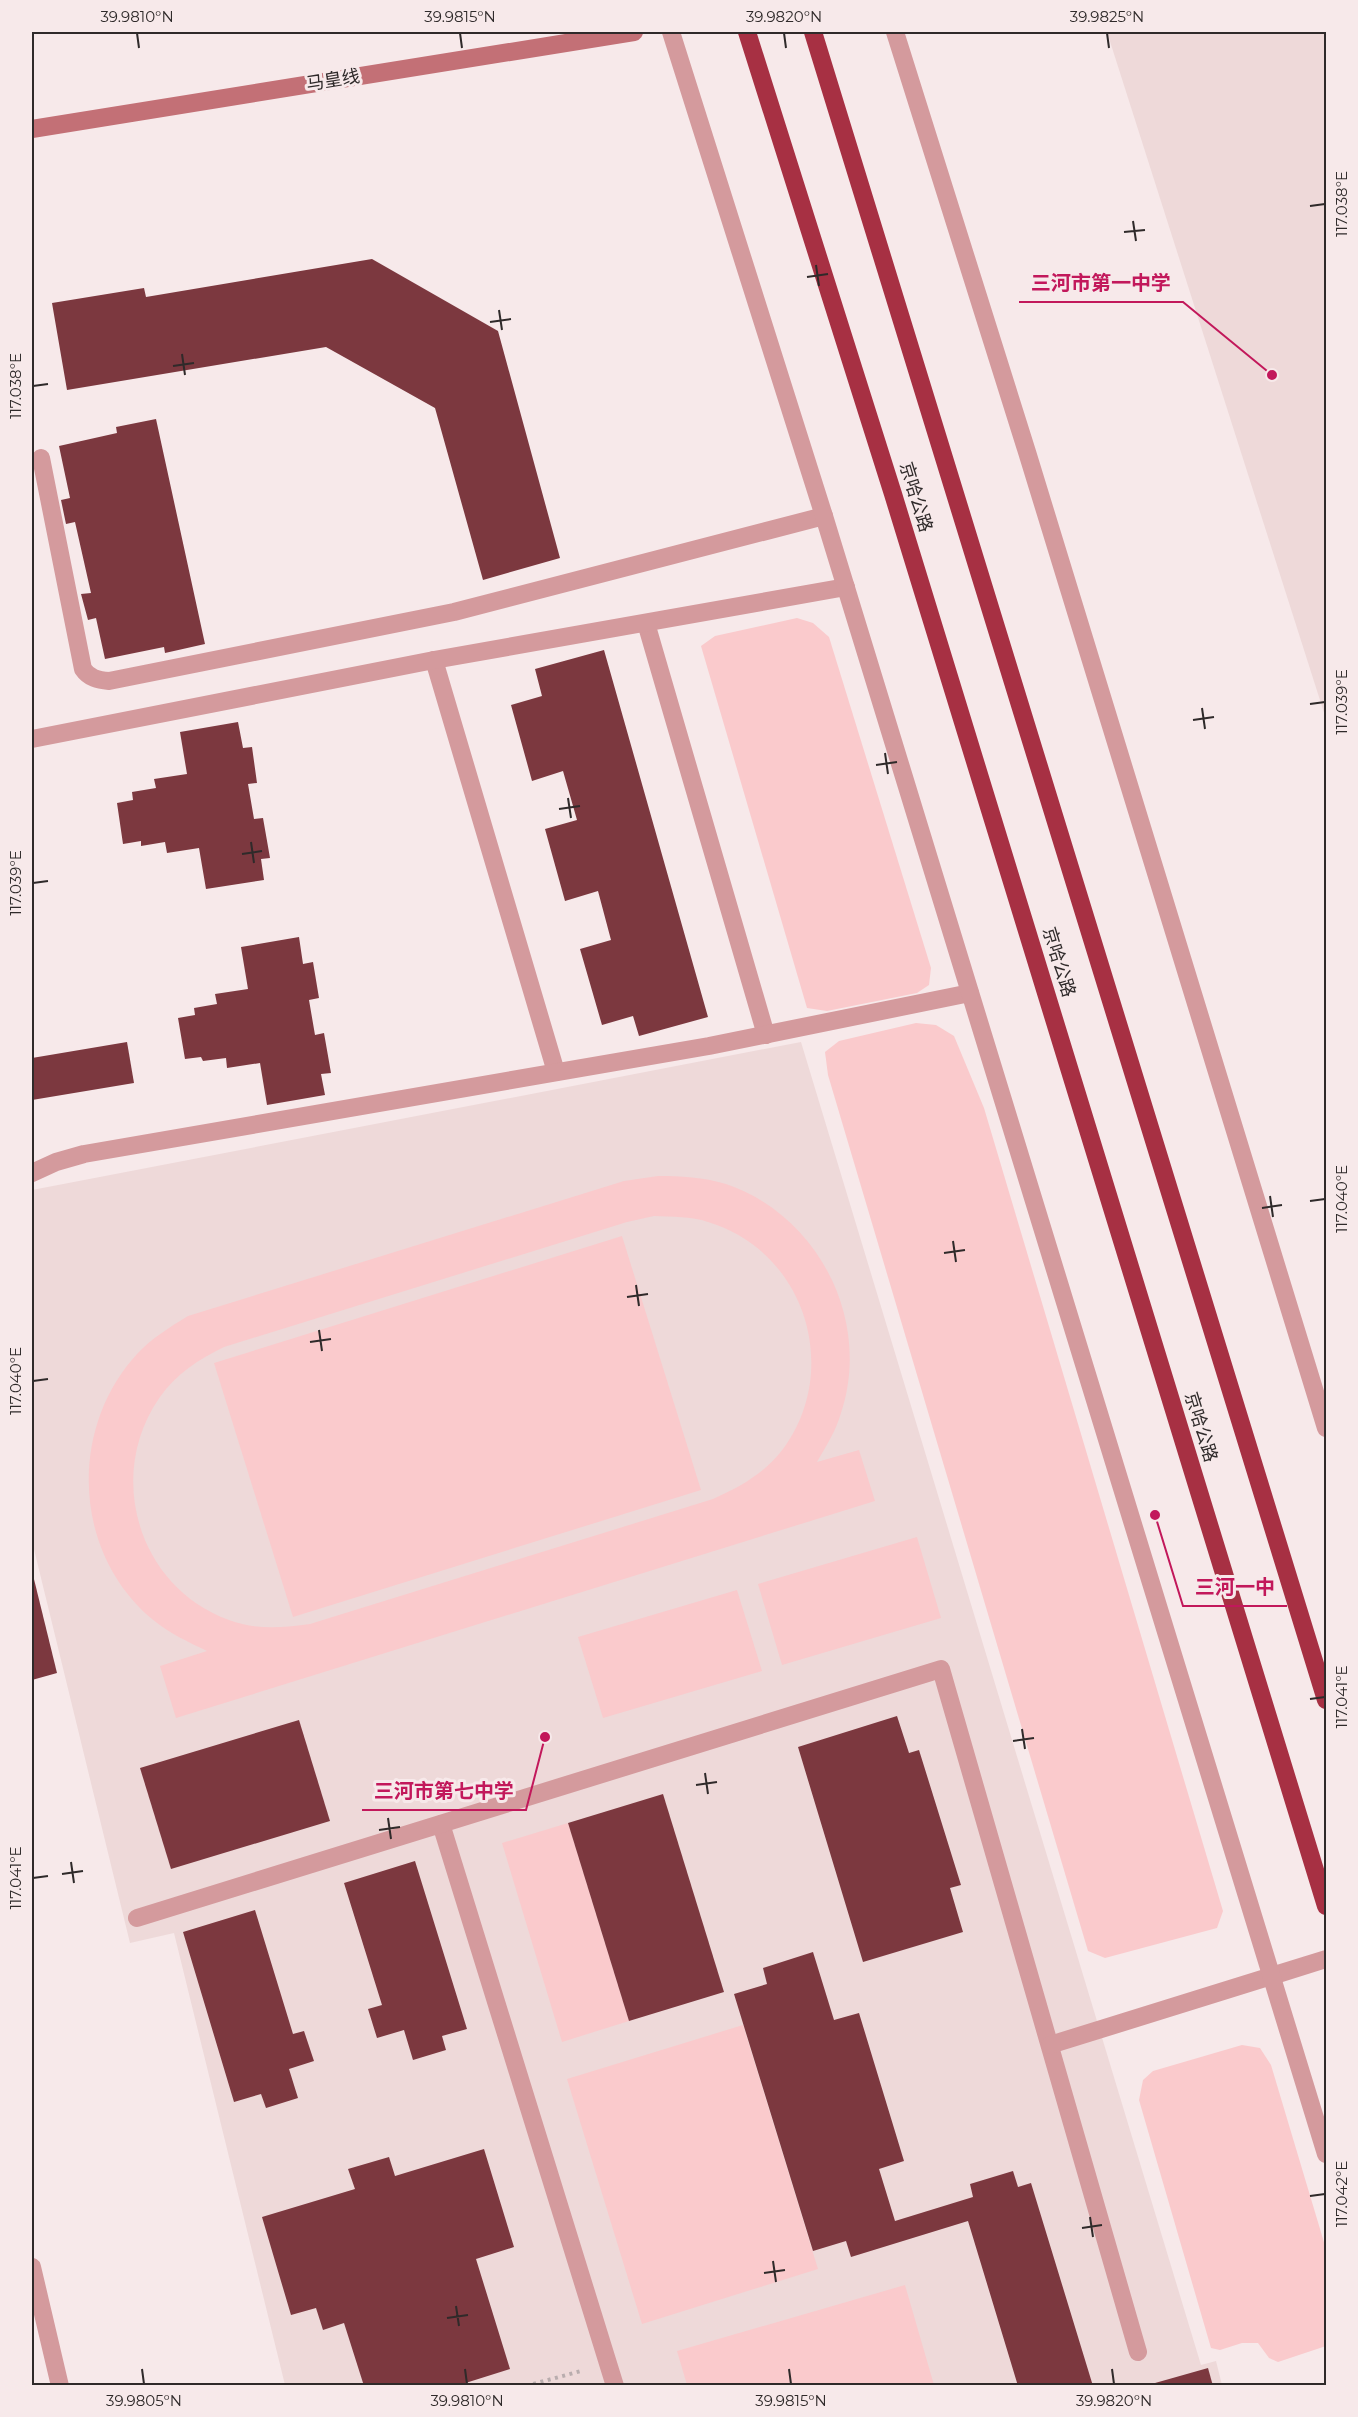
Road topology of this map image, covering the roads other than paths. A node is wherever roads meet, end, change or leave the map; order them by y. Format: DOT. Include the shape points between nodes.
graph roads {
  1 [pos="634,32"];
  2 [pos="671,32"];
  3 [pos="747,32"];
  4 [pos="813,32"];
  5 [pos="895,32"];
  6 [pos="32,129"];
  7 [pos="41,458"];
  8 [pos="824,516"];
  9 [pos="846,587"];
  10 [pos="646,623"];
  11 [pos="434,660"];
  12 [pos="32,739"];
  13 [pos="970,993"];
  14 [pos="766,1035"];
  15 [pos="556,1072"];
  16 [pos="32,1173"];
  17 [pos="1326,1428"];
  18 [pos="1326,1700"];
  19 [pos="441,1824"];
  20 [pos="1326,1906"];
  21 [pos="137,1918"];
  22 [pos="1326,1959"];
  23 [pos="1272,1976"];
  24 [pos="1050,2045"];
  25 [pos="1326,2154"];
  26 [pos="32,2267"];
  27 [pos="1138,2352"];
  28 [pos="60,2385"];
  29 [pos="615,2385"];
  1 -- 6 [label="main road, 马皇线"];
  2 -- 8 [label="street"];
  3 -- 20 [label="highway, 京哈公路" via="893,494"];
  4 -- 18 [label="highway"];
  5 -- 17 [label="street" via="1028,452"];
  7 -- 8 [label="street" via="83,669 99,680 109,681 454,612"];
  8 -- 9 [label="street"];
  9 -- 10 [label="street"];
  9 -- 13 [label="street"];
  10 -- 11 [label="street"];
  10 -- 14 [label="street"];
  11 -- 12 [label="street"];
  11 -- 15 [label="street"];
  13 -- 14 [label="street"];
  13 -- 23 [label="street"];
  14 -- 15 [label="street"];
  15 -- 16 [label="street" via="84,1154"];
  19 -- 21 [label="street"];
  19 -- 24 [label="street" via="941,1669"];
  19 -- 29 [label="street"];
  22 -- 23 [label="street"];
  23 -- 24 [label="street"];
  23 -- 25 [label="street"];
  24 -- 27 [label="street"];
  26 -- 28 [label="street"];
}
